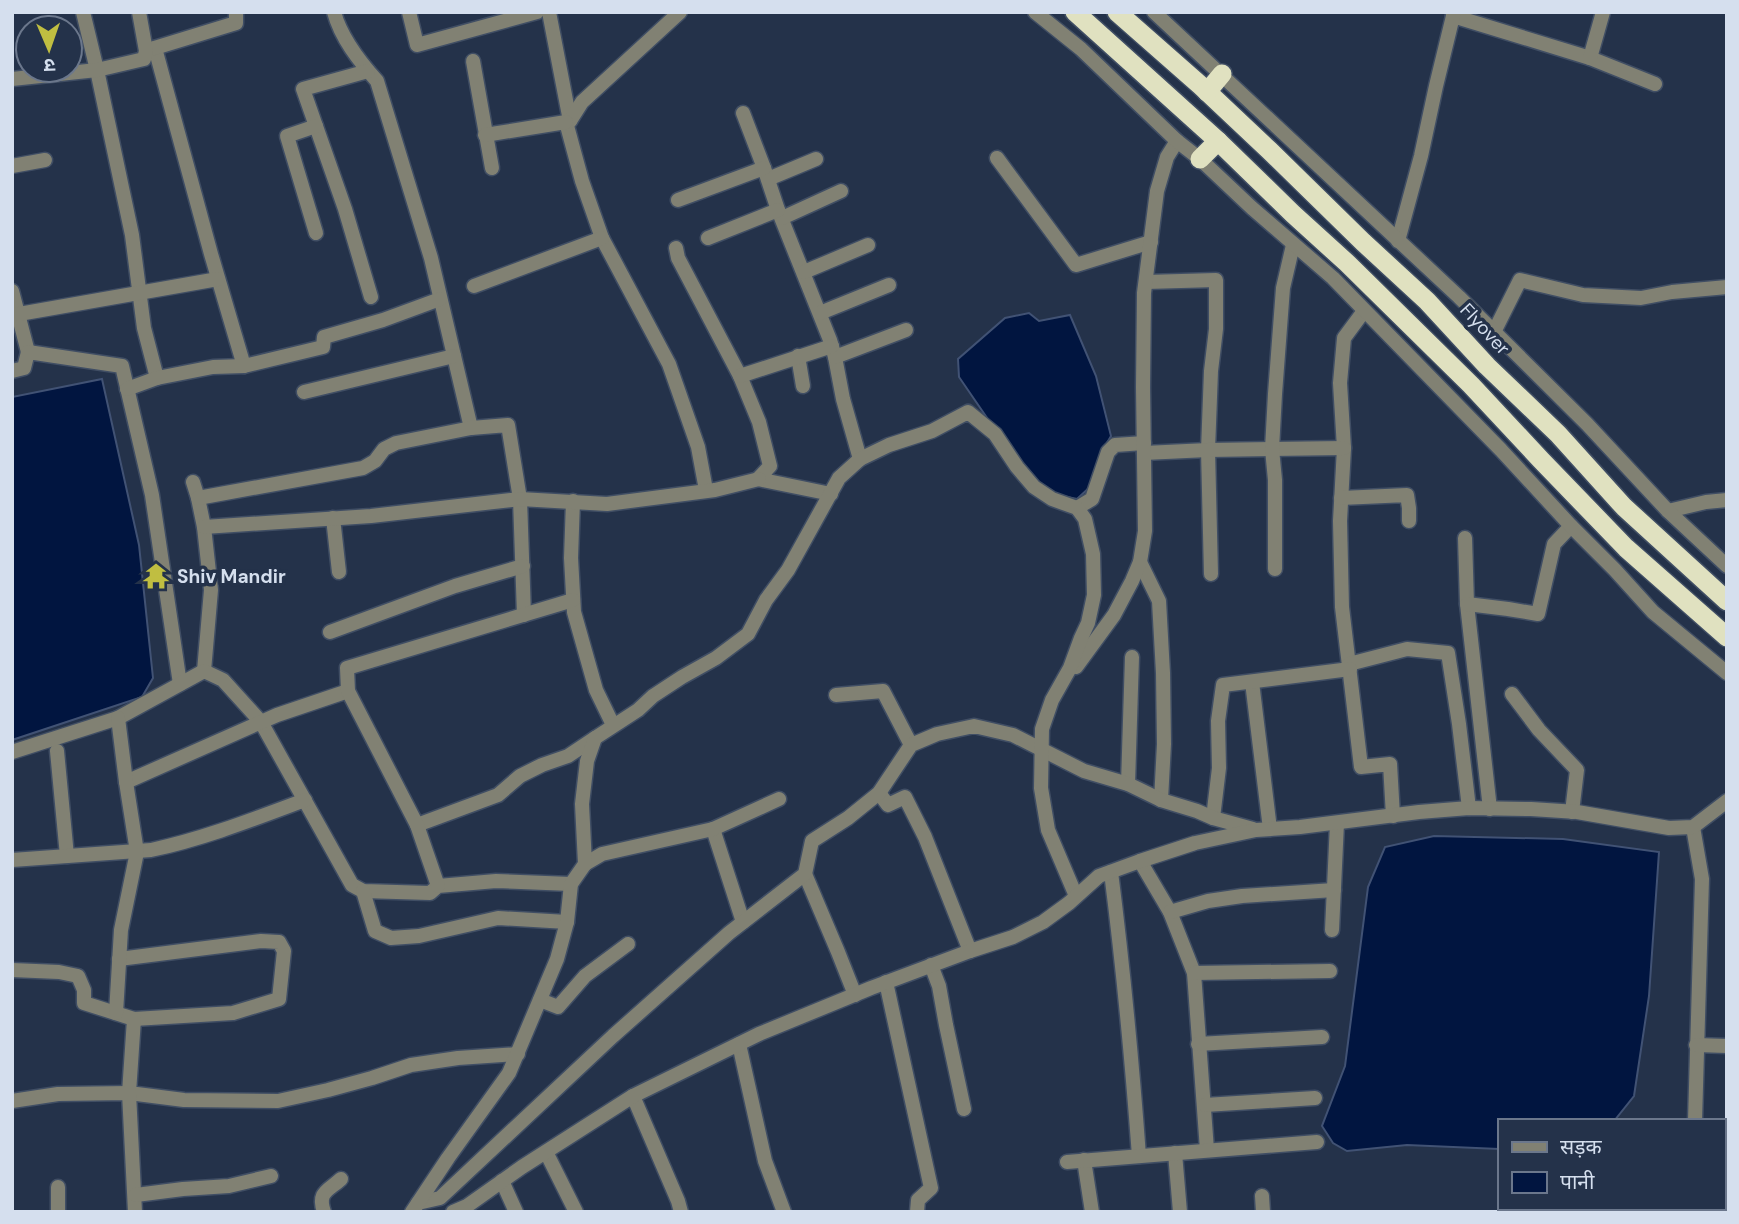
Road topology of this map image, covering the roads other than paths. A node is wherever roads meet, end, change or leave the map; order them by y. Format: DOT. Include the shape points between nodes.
graph roads {
  1 [pos="82,12"];
  2 [pos="139,12"];
  3 [pos="334,12"];
  4 [pos="409,12"];
  5 [pos="537,12"];
  6 [pos="549,12"];
  7 [pos="680,12"];
  8 [pos="1035,12"];
  9 [pos="1074,12"];
  10 [pos="1117,12"];
  11 [pos="1154,12"];
  12 [pos="1603,12"];
  13 [pos="239,13"];
  14 [pos="1454,14"];
  15 [pos="151,49"];
  16 [pos="1590,58"];
  17 [pos="473,61"];
  18 [pos="97,70"];
  19 [pos="368,71"];
  20 [pos="1222,74"];
  21 [pos="12,79"];
  22 [pos="1655,85"];
  23 [pos="1207,92"];
  24 [pos="743,113"];
  25 [pos="568,122"];
  26 [pos="316,126"];
  27 [pos="485,135"];
  28 [pos="1177,141"];
  29 [pos="1218,141"];
  30 [pos="997,158"];
  31 [pos="816,159"];
  32 [pos="1200,159"];
  33 [pos="45,160"];
  34 [pos="12,166"];
  35 [pos="492,168"];
  36 [pos="766,173"];
  37 [pos="841,191"];
  38 [pos="678,200"];
  39 [pos="780,214"];
  40 [pos="316,233"];
  41 [pos="602,238"];
  42 [pos="708,238"];
  43 [pos="1398,241"];
  44 [pos="1152,242"];
  45 [pos="869,245"];
  46 [pos="1293,245"];
  47 [pos="676,248"];
  48 [pos="804,272"];
  49 [pos="218,279"];
  50 [pos="1146,282"];
  51 [pos="889,285"];
  52 [pos="474,286"];
  53 [pos="1727,287"];
  54 [pos="12,291"];
  55 [pos="139,293"];
  56 [pos="371,296"];
  57 [pos="440,299"];
  58 [pos="1364,311"];
  59 [pos="820,313"];
  60 [pos="19,314"];
  61 [pos="906,330"];
  62 [pos="1494,332"];
  63 [pos="833,351"];
  64 [pos="28,352"];
  65 [pos="454,356"];
  66 [pos="799,356"];
  67 [pos="244,366"];
  68 [pos="12,371"];
  69 [pos="740,376"];
  70 [pos="157,378"];
  71 [pos="803,386"];
  72 [pos="127,388"];
  73 [pos="304,393"];
  74 [pos="471,428"];
  75 [pos="1144,448"];
  76 [pos="1344,448"];
  77 [pos="1272,449"];
  78 [pos="1208,450"];
  79 [pos="860,459"];
  80 [pos="759,479"];
  81 [pos="193,482"];
  82 [pos="706,490"];
  83 [pos="831,494"];
  84 [pos="198,498"];
  85 [pos="1341,498"];
  86 [pos="520,499"];
  87 [pos="1727,500"];
  88 [pos="573,501"];
  89 [pos="1077,508"];
  90 [pos="1668,511"];
  91 [pos="333,519"];
  92 [pos="1409,521"];
  93 [pos="1572,526"];
  94 [pos="204,527"];
  95 [pos="1465,538"];
  96 [pos="1140,562"];
  97 [pos="523,566"];
  98 [pos="1727,566"];
  99 [pos="1275,569"];
  100 [pos="339,572"];
  101 [pos="1210,575"];
  102 [pos="573,600"];
  103 [pos="1727,601"];
  104 [pos="1467,604"];
  105 [pos="524,615"];
  106 [pos="330,632"];
  107 [pos="1727,637"];
  108 [pos="1132,657"];
  109 [pos="1349,667"];
  110 [pos="204,671"];
  111 [pos="1727,673"];
  112 [pos="1252,682"];
  113 [pos="180,684"];
  114 [pos="348,691"];
  115 [pos="1056,694"];
  116 [pos="1512,694"];
  117 [pos="836,695"];
  118 [pos="118,718"];
  119 [pos="261,722"];
  120 [pos="613,725"];
  121 [pos="596,738"];
  122 [pos="911,745"];
  123 [pos="1041,750"];
  124 [pos="57,751"];
  125 [pos="12,752"];
  126 [pos="126,782"];
  127 [pos="1128,784"];
  128 [pos="879,793"];
  129 [pos="779,799"];
  130 [pos="304,800"];
  131 [pos="1161,800"];
  132 [pos="1727,801"];
  133 [pos="1469,808"];
  134 [pos="1490,808"];
  135 [pos="1572,812"];
  136 [pos="1392,816"];
  137 [pos="1213,818"];
  138 [pos="1337,823"];
  139 [pos="417,825"];
  140 [pos="1693,827"];
  141 [pos="1263,829"];
  142 [pos="713,830"];
  143 [pos="137,852"];
  144 [pos="67,856"];
  145 [pos="12,860"];
  146 [pos="1140,861"];
  147 [pos="585,864"];
  148 [pos="1111,872"];
  149 [pos="805,874"];
  150 [pos="571,884"];
  151 [pos="438,886"];
  152 [pos="1334,890"];
  153 [pos="363,891"];
  154 [pos="1076,896"];
  155 [pos="1170,912"];
  156 [pos="566,922"];
  157 [pos="743,922"];
  158 [pos="1332,930"];
  159 [pos="628,944"];
  160 [pos="970,951"];
  161 [pos="119,959"];
  162 [pos="931,965"];
  163 [pos="12,970"];
  164 [pos="1330,971"];
  165 [pos="1194,973"];
  166 [pos="886,982"];
  167 [pos="855,995"];
  168 [pos="540,1000"];
  169 [pos="116,1013"];
  170 [pos="134,1019"];
  171 [pos="1322,1037"];
  172 [pos="738,1044"];
  173 [pos="1198,1044"];
  174 [pos="1696,1045"];
  175 [pos="1727,1046"];
  176 [pos="517,1054"];
  177 [pos="129,1093"];
  178 [pos="633,1096"];
  179 [pos="1315,1098"];
  180 [pos="12,1101"];
  181 [pos="1205,1105"];
  182 [pos="964,1109"];
  183 [pos="1695,1119"];
  184 [pos="1317,1142"];
  185 [pos="1207,1150"];
  186 [pos="546,1152"];
  187 [pos="1175,1153"];
  188 [pos="1139,1156"];
  189 [pos="1084,1160"];
  190 [pos="1067,1162"];
  191 [pos="271,1176"];
  192 [pos="341,1179"];
  193 [pos="502,1181"];
  194 [pos="58,1187"];
  195 [pos="136,1195"];
  196 [pos="1262,1196"];
  197 [pos="415,1207"];
  198 [pos="460,1210"];
  199 [pos="58,1212"];
  200 [pos="135,1212"];
  201 [pos="324,1212"];
  202 [pos="516,1212"];
  203 [pos="576,1212"];
  204 [pos="681,1212"];
  205 [pos="784,1212"];
  206 [pos="917,1212"];
  207 [pos="1092,1212"];
  208 [pos="1180,1212"];
  209 [pos="1263,1212"];
  1 -- 18 [label="street"];
  2 -- 15 [label="street"];
  3 -- 19 [label="street"];
  4 -- 5 [label="street" via="417,45"];
  6 -- 25 [label="street"];
  7 -- 25 [label="street" via="582,102"];
  8 -- 28 [label="street" via="1081,49"];
  9 -- 29 [label="highway"];
  10 -- 23 [label="highway, Flyover"];
  11 -- 20 [label="street"];
  12 -- 16 [label="street"];
  13 -- 15 [label="street" via="236,23"];
  14 -- 16 [label="street"];
  14 -- 43 [label="street"];
  15 -- 18 [label="street" via="144,59"];
  15 -- 49 [label="street"];
  16 -- 22 [label="street"];
  17 -- 27 [label="street"];
  18 -- 21 [label="street"];
  18 -- 55 [label="street" via="132,234"];
  19 -- 26 [label="street" via="303,89"];
  19 -- 57 [label="street" via="377,81 398,146"];
  20 -- 23 [label="highway"];
  20 -- 43 [label="street"];
  23 -- 103 [label="highway, Flyover" via="1427,301 1624,507"];
  24 -- 36 [label="street"];
  25 -- 27 [label="street"];
  25 -- 41 [label="street"];
  26 -- 40 [label="street" via="287,136"];
  26 -- 56 [label="street"];
  27 -- 35 [label="street"];
  28 -- 32 [label="street"];
  28 -- 44 [label="street" via="1157,191"];
  29 -- 32 [label="highway"];
  29 -- 107 [label="highway" via="1471,384 1626,548"];
  30 -- 44 [label="street" via="1076,265"];
  31 -- 36 [label="street"];
  32 -- 46 [label="street"];
  33 -- 34 [label="street"];
  36 -- 38 [label="street"];
  36 -- 39 [label="street"];
  37 -- 39 [label="street"];
  39 -- 42 [label="street"];
  39 -- 48 [label="street"];
  41 -- 52 [label="street"];
  41 -- 82 [label="street" via="669,364 698,447"];
  43 -- 62 [label="street"];
  44 -- 50 [label="street"];
  45 -- 48 [label="street"];
  46 -- 58 [label="street"];
  46 -- 77 [label="street" via="1283,288"];
  47 -- 69 [label="street"];
  48 -- 59 [label="street"];
  49 -- 55 [label="street"];
  49 -- 67 [label="street"];
  50 -- 75 [label="street"];
  50 -- 78 [label="street" via="1216,280"];
  51 -- 59 [label="street"];
  53 -- 62 [label="street" via="1641,298 1583,295 1520,280"];
  54 -- 60 [label="street"];
  55 -- 60 [label="street"];
  55 -- 70 [label="street"];
  57 -- 65 [label="street"];
  57 -- 67 [label="street" via="324,337 323,347"];
  58 -- 76 [label="street" via="1344,338 1340,383"];
  58 -- 93 [label="street"];
  59 -- 63 [label="street"];
  60 -- 64 [label="street"];
  61 -- 63 [label="street"];
  62 -- 90 [label="street"];
  63 -- 66 [label="street"];
  63 -- 79 [label="street"];
  64 -- 68 [label="street" via="24,368"];
  64 -- 72 [label="street" via="122,366"];
  65 -- 73 [label="street"];
  65 -- 74 [label="street"];
  66 -- 69 [label="street"];
  66 -- 71 [label="street"];
  67 -- 70 [label="street"];
  69 -- 80 [label="street" via="760,422 770,466"];
  70 -- 72 [label="street"];
  72 -- 113 [label="street" via="152,495"];
  74 -- 84 [label="street" via="396,443 363,468"];
  74 -- 86 [label="street" via="508,425"];
  75 -- 78 [label="street"];
  75 -- 89 [label="street" via="1115,445 1108,452 1092,499"];
  75 -- 96 [label="street" via="1145,531"];
  76 -- 77 [label="street"];
  76 -- 85 [label="street"];
  77 -- 78 [label="street"];
  77 -- 99 [label="street"];
  78 -- 101 [label="street"];
  79 -- 83 [label="street" via="839,478"];
  79 -- 89 [label="street" via="932,432 968,412 995,434 1034,487"];
  80 -- 82 [label="street"];
  80 -- 83 [label="street"];
  81 -- 84 [label="street"];
  82 -- 88 [label="street" via="607,504"];
  83 -- 120 [label="street" via="748,634"];
  84 -- 94 [label="street"];
  85 -- 92 [label="street" via="1407,495"];
  85 -- 109 [label="street" via="1342,607"];
  86 -- 88 [label="street"];
  86 -- 91 [label="street"];
  86 -- 97 [label="street"];
  87 -- 90 [label="street"];
  88 -- 102 [label="street"];
  89 -- 115 [label="street" via="1085,519 1093,554 1094,595 1088,623"];
  90 -- 98 [label="street"];
  91 -- 94 [label="street"];
  91 -- 100 [label="street"];
  93 -- 104 [label="street" via="1554,544 1538,614"];
  93 -- 111 [label="street" via="1653,612"];
  94 -- 110 [label="street" via="211,590"];
  95 -- 104 [label="street"];
  96 -- 115 [label="street" via="1114,615"];
  96 -- 131 [label="street" via="1159,601 1164,744"];
  97 -- 105 [label="street"];
  97 -- 106 [label="street"];
  102 -- 105 [label="street"];
  102 -- 120 [label="street" via="596,690"];
  104 -- 134 [label="street"];
  105 -- 114 [label="street" via="347,668"];
  108 -- 127 [label="street"];
  109 -- 112 [label="street"];
  109 -- 133 [label="street" via="1408,649 1448,653"];
  109 -- 136 [label="street" via="1361,767 1390,764"];
  110 -- 113 [label="street"];
  110 -- 119 [label="street" via="223,680"];
  112 -- 137 [label="street" via="1223,685"];
  112 -- 141 [label="street"];
  113 -- 118 [label="street"];
  114 -- 119 [label="street"];
  114 -- 139 [label="street"];
  115 -- 123 [label="street" via="1042,729"];
  116 -- 135 [label="street" via="1577,770"];
  117 -- 122 [label="street" via="883,691"];
  118 -- 125 [label="street"];
  118 -- 126 [label="street"];
  119 -- 126 [label="street"];
  119 -- 130 [label="street"];
  120 -- 121 [label="street"];
  121 -- 139 [label="street" via="568,756 520,776 498,795"];
  121 -- 147 [label="street" via="587,761 582,804"];
  122 -- 123 [label="street" via="974,726 1013,736"];
  122 -- 128 [label="street"];
  123 -- 127 [label="street" via="1084,771"];
  123 -- 154 [label="street" via="1048,830"];
  124 -- 144 [label="street"];
  126 -- 143 [label="street"];
  127 -- 131 [label="street"];
  128 -- 149 [label="street" via="812,841"];
  128 -- 160 [label="street" via="888,805 905,797"];
  129 -- 142 [label="street"];
  130 -- 143 [label="street" via="173,845"];
  130 -- 153 [label="street" via="352,885"];
  131 -- 137 [label="street"];
  132 -- 140 [label="street"];
  133 -- 134 [label="street"];
  133 -- 136 [label="street"];
  134 -- 135 [label="street"];
  135 -- 140 [label="street" via="1669,828"];
  136 -- 138 [label="street"];
  137 -- 141 [label="street"];
  138 -- 141 [label="street"];
  138 -- 152 [label="street"];
  139 -- 151 [label="street"];
  140 -- 174 [label="street" via="1702,879"];
  141 -- 146 [label="street"];
  142 -- 147 [label="street" via="602,854"];
  142 -- 157 [label="street"];
  143 -- 144 [label="street"];
  143 -- 161 [label="street"];
  144 -- 145 [label="street"];
  146 -- 148 [label="street"];
  146 -- 155 [label="street"];
  147 -- 150 [label="street"];
  148 -- 154 [label="street"];
  148 -- 188 [label="street"];
  149 -- 157 [label="street"];
  149 -- 167 [label="street"];
  150 -- 151 [label="street" via="496,881"];
  150 -- 156 [label="street"];
  151 -- 153 [label="street" via="430,893"];
  152 -- 155 [label="street" via="1242,896"];
  152 -- 158 [label="street"];
  153 -- 156 [label="street" via="375,931 391,938 498,918"];
  154 -- 160 [label="street" via="1043,922"];
  155 -- 165 [label="street"];
  156 -- 168 [label="street"];
  157 -- 197 [label="street" via="440,1198"];
  159 -- 168 [label="street" via="585,976 558,1007"];
  160 -- 162 [label="street"];
  161 -- 169 [label="street"];
  161 -- 170 [label="street" via="261,941 279,942 284,951 279,999 233,1013"];
  162 -- 166 [label="street"];
  162 -- 182 [label="street"];
  163 -- 169 [label="street" via="78,976 84,1003"];
  164 -- 165 [label="street"];
  165 -- 173 [label="street"];
  166 -- 167 [label="street"];
  166 -- 206 [label="street" via="931,1188 918,1200"];
  167 -- 172 [label="street"];
  168 -- 176 [label="street"];
  169 -- 170 [label="street"];
  170 -- 177 [label="street"];
  171 -- 173 [label="street"];
  172 -- 178 [label="street"];
  172 -- 205 [label="street" via="765,1161"];
  173 -- 181 [label="street"];
  174 -- 175 [label="street"];
  174 -- 183 [label="street"];
  176 -- 177 [label="street" via="411,1065 278,1101 184,1100"];
  176 -- 197 [label="street" via="509,1073"];
  177 -- 180 [label="street" via="58,1094"];
  177 -- 195 [label="street"];
  178 -- 186 [label="street"];
  178 -- 204 [label="street"];
  179 -- 181 [label="street"];
  181 -- 185 [label="street"];
  184 -- 185 [label="street"];
  185 -- 187 [label="street"];
  186 -- 193 [label="street"];
  186 -- 203 [label="street"];
  187 -- 188 [label="street"];
  187 -- 208 [label="street"];
  188 -- 189 [label="street"];
  189 -- 190 [label="street"];
  189 -- 207 [label="street"];
  191 -- 195 [label="street" via="229,1186"];
  192 -- 201 [label="street" via="321,1196"];
  193 -- 198 [label="street"];
  193 -- 202 [label="street"];
  194 -- 199 [label="street"];
  195 -- 200 [label="street"];
  196 -- 209 [label="street"];
}
